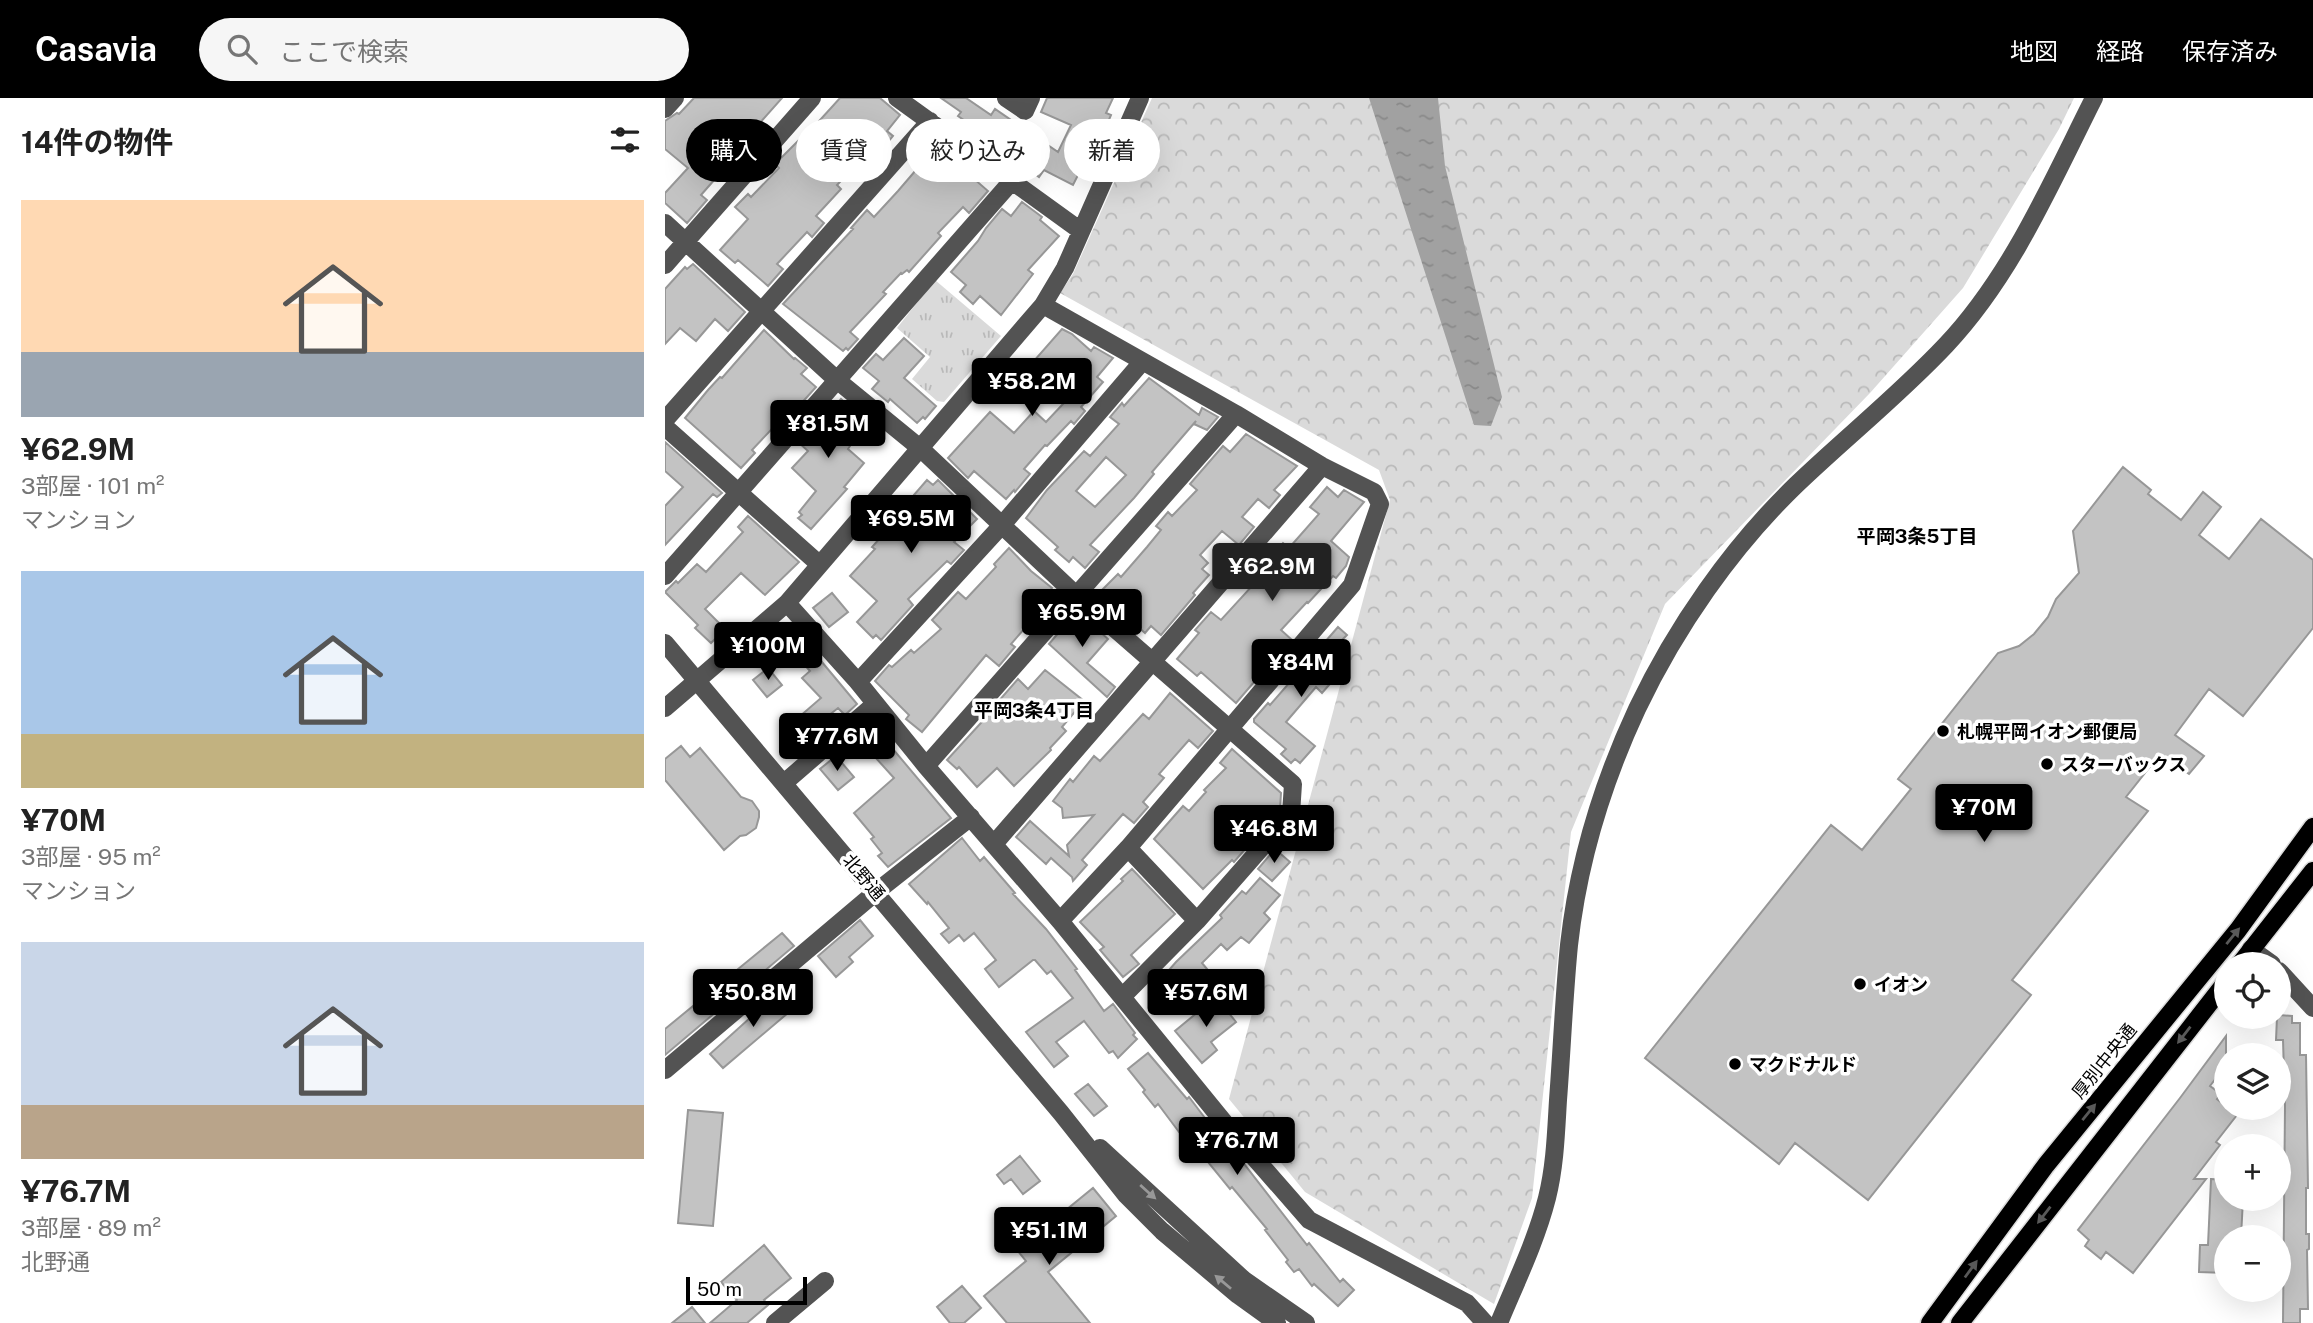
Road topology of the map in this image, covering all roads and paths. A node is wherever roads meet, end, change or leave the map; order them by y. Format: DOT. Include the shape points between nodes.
graph roads {
  1 [pos="675,98"];
  2 [pos="812,98"];
  3 [pos="897,98"];
  4 [pos="1006,98"];
  5 [pos="1031,98"];
  6 [pos="1140,98"];
  7 [pos="2094,98"];
  8 [pos="665,109"];
  9 [pos="927,119"];
  10 [pos="906,148"];
  11 [pos="1012,182"];
  12 [pos="1014,182"];
  13 [pos="665,223"];
  14 [pos="1080,231"];
  15 [pos="686,242"];
  16 [pos="665,265"];
  17 [pos="1043,305"];
  18 [pos="761,310"];
  19 [pos="1142,362"];
  20 [pos="838,381"];
  21 [pos="1236,414"];
  22 [pos="665,420"];
  23 [pos="665,427"];
  24 [pos="920,448"];
  25 [pos="1322,466"];
  26 [pos="740,492"];
  27 [pos="1002,525"];
  28 [pos="819,564"];
  29 [pos="665,576"];
  30 [pos="1075,594"];
  31 [pos="787,603"];
  32 [pos="665,643"];
  33 [pos="1153,663"];
  34 [pos="696,682"];
  35 [pos="858,682"];
  36 [pos="875,704"];
  37 [pos="665,708"];
  38 [pos="1230,728"];
  39 [pos="926,766"];
  40 [pos="784,783"];
  41 [pos="971,817"];
  42 [pos="2313,827"];
  43 [pos="994,844"];
  44 [pos="1128,848"];
  45 [pos="2313,871"];
  46 [pos="876,892"];
  47 [pos="1060,920"];
  48 [pos="1197,921"];
  49 [pos="2251,949"];
  50 [pos="2249,952"];
  51 [pos="2255,952"];
  52 [pos="2291,984"];
  53 [pos="1122,997"];
  54 [pos="2214,997"];
  55 [pos="2313,1008"];
  56 [pos="665,1070"];
  57 [pos="1061,1113"];
  58 [pos="825,1281"];
  59 [pos="775,1323"];
  60 [pos="1277,1323"];
  61 [pos="1307,1323"];
  62 [pos="1485,1323"];
  63 [pos="1499,1323"];
  64 [pos="1930,1323"];
  65 [pos="1960,1323"];
  1 -- 8 [label="street"];
  2 -- 15 [label="street"];
  3 -- 9 [label="street"];
  4 -- 5 [label="street" via="1025,111"];
  6 -- 14 [label="street"];
  7 -- 63 [label="street" via="1991,290 1947,344 1794,487 1735,553 1673,641 1637,709 1602,798 1574,901 1555,1155 1547,1198"];
  10 -- 18 [label="street"];
  11 -- 20 [label="street"];
  12 -- 14 [label="street"];
  13 -- 15 [label="street"];
  14 -- 17 [label="street"];
  15 -- 16 [label="street"];
  15 -- 18 [label="street"];
  17 -- 19 [label="street"];
  17 -- 24 [label="street"];
  18 -- 20 [label="street"];
  18 -- 22 [label="street"];
  19 -- 21 [label="street"];
  19 -- 27 [label="street"];
  20 -- 24 [label="street"];
  20 -- 26 [label="street"];
  21 -- 25 [label="street"];
  21 -- 30 [label="street"];
  23 -- 26 [label="street"];
  24 -- 27 [label="street"];
  24 -- 28 [label="street"];
  25 -- 33 [label="street"];
  25 -- 38 [label="street" via="1374,492 1380,504 1352,585"];
  26 -- 28 [label="street"];
  26 -- 29 [label="street"];
  27 -- 30 [label="street"];
  27 -- 35 [label="street"];
  28 -- 31 [label="street"];
  30 -- 33 [label="street"];
  30 -- 39 [label="street"];
  31 -- 34 [label="street"];
  31 -- 35 [label="street"];
  32 -- 34 [label="street, 北野通"];
  33 -- 38 [label="street"];
  33 -- 43 [label="street"];
  34 -- 37 [label="street"];
  34 -- 40 [label="street, 北野通"];
  35 -- 36 [label="street"];
  36 -- 39 [label="street"];
  36 -- 40 [label="street"];
  38 -- 44 [label="street"];
  38 -- 48 [label="street" via="1293,784 1291,814"];
  39 -- 41 [label="street"];
  40 -- 46 [label="street, 北野通"];
  41 -- 43 [label="street"];
  41 -- 46 [label="street"];
  64 -- 42 [label="main road, 厚別中央通, one-way" via="2046,1165 2238,930"];
  43 -- 47 [label="street"];
  44 -- 47 [label="street"];
  44 -- 48 [label="street"];
  45 -- 49 [label="main road"];
  46 -- 56 [label="street"];
  46 -- 57 [label="street, 北野通"];
  47 -- 53 [label="street"];
  48 -- 53 [label="street"];
  49 -- 50 [label="main road"];
  49 -- 51 [label="street"];
  52 -- 55 [label="street"];
  53 -- 62 [label="street" via="1309,1220 1467,1303"];
  54 -- 65 [label="main road, one-way"];
  60 -- 57 [label="street, 北野通, one-way" via="1162,1231 1126,1195"];
  57 -- 61 [label="street, 北野通, one-way" via="1244,1280"];
  58 -- 59 [label="street"];
}
